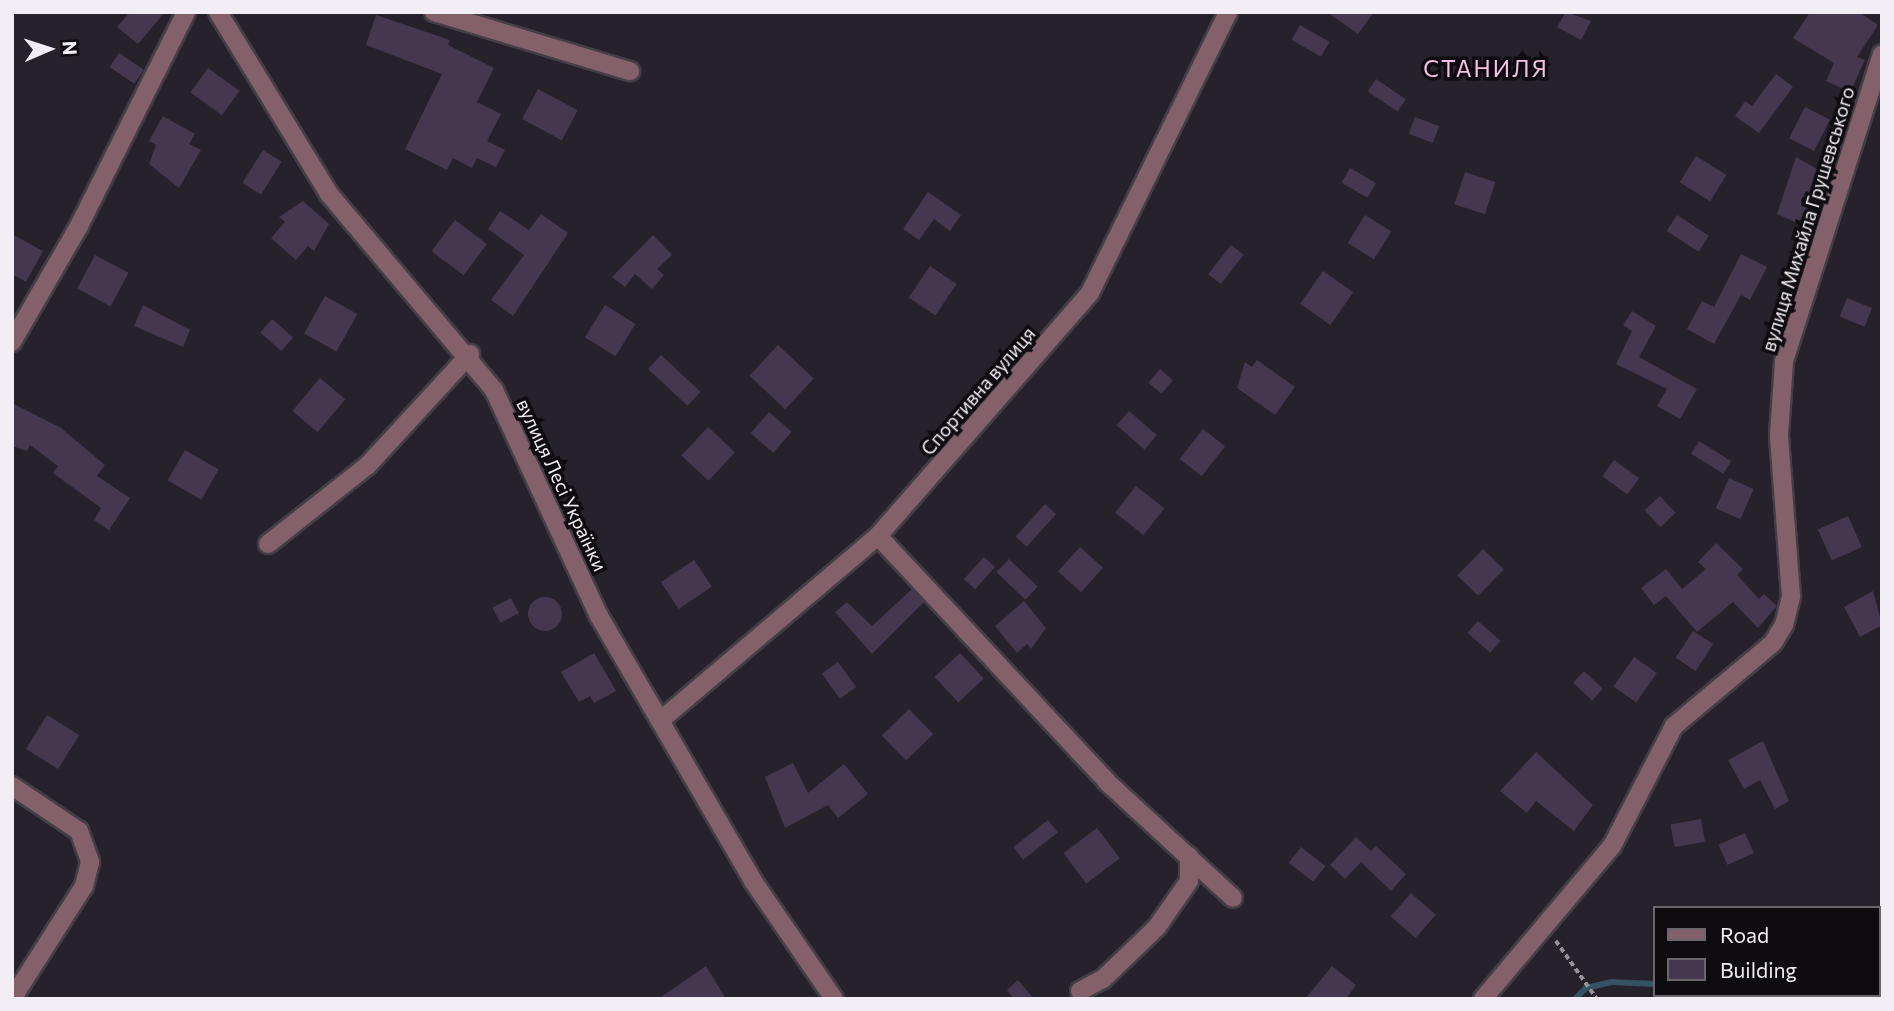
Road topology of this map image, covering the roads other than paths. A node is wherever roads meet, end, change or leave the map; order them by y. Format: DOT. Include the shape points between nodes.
graph roads {
  1 [pos="186,12"];
  2 [pos="218,12"];
  3 [pos="434,12"];
  4 [pos="1228,12"];
  5 [pos="1882,54"];
  6 [pos="630,71"];
  7 [pos="12,342"];
  8 [pos="470,354"];
  9 [pos="878,536"];
  10 [pos="268,544"];
  11 [pos="661,720"];
  12 [pos="12,786"];
  13 [pos="1189,856"];
  14 [pos="1233,898"];
  15 [pos="1080,991"];
  16 [pos="12,999"];
  17 [pos="834,999"];
  18 [pos="1483,999"];
  1 -- 7 [label="street" via="79,226"];
  2 -- 8 [label="street, вулиця Лесі Українки" via="329,194"];
  3 -- 6 [label="street"];
  4 -- 9 [label="street, Спортивна вулиця" via="1090,293"];
  5 -- 18 [label="street, вулиця Михайла Грушевського" via="1784,360 1779,435 1791,596 1784,625 1773,643 1674,726 1612,846"];
  8 -- 10 [label="street" via="368,465"];
  8 -- 11 [label="street, вулиця Лесі Українки" via="512,420 599,616"];
  9 -- 11 [label="street, Спортивна вулиця"];
  9 -- 13 [label="street" via="1107,782"];
  11 -- 17 [label="street, вулиця Лесі Українки" via="753,881"];
  12 -- 16 [label="street" via="79,831 90,862 84,886"];
  13 -- 14 [label="street"];
  13 -- 15 [label="street" via="1189,881 1157,926 1103,979"];
}
